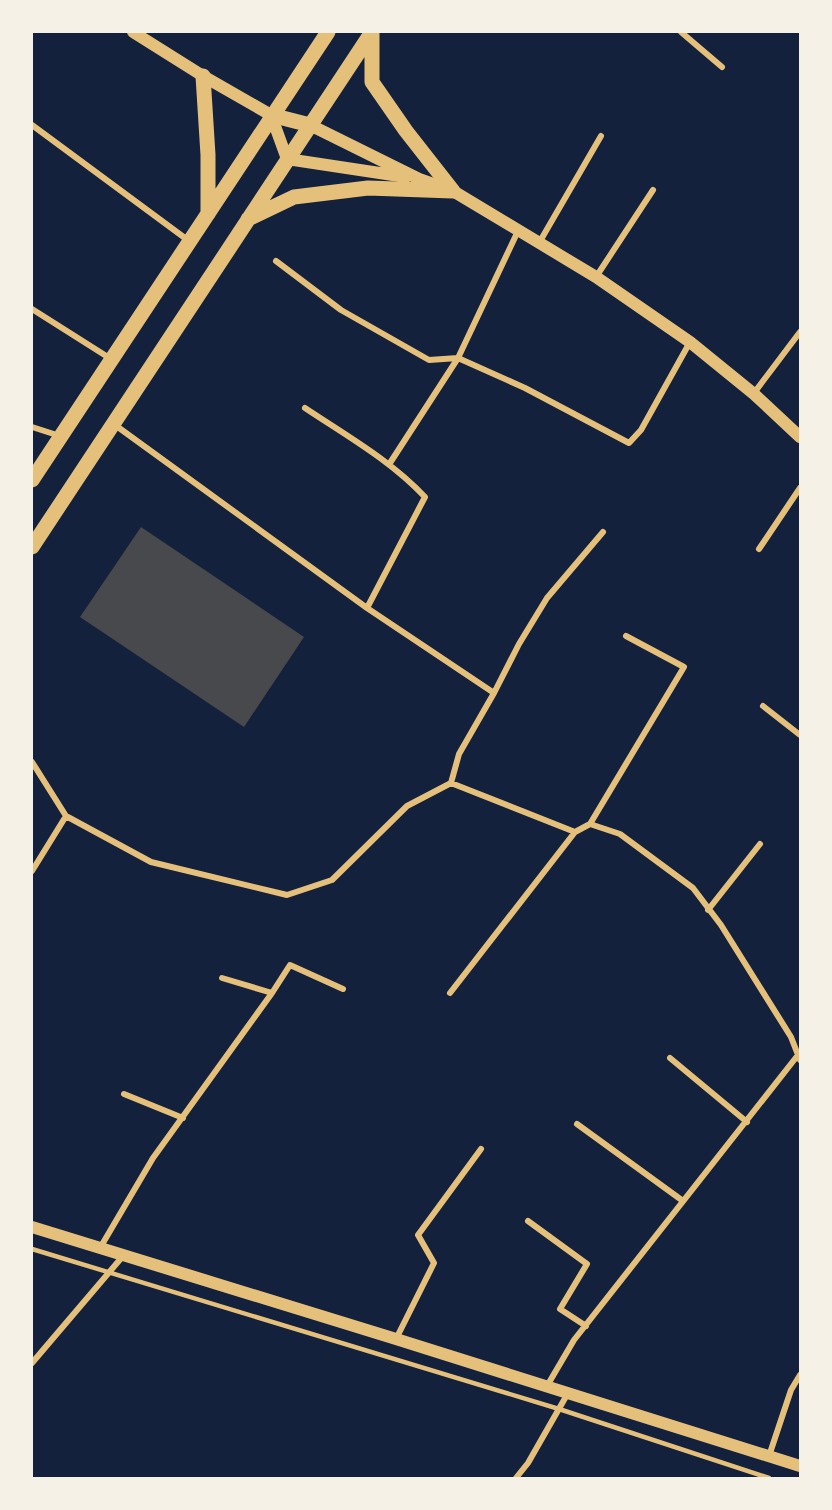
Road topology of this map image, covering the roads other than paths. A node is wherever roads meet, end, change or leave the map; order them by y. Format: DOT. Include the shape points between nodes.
graph roads {
  1 [pos="133,32"];
  2 [pos="327,32"];
  3 [pos="372,32"];
  4 [pos="681,32"];
  5 [pos="722,67"];
  6 [pos="203,76"];
  7 [pos="271,115"];
  8 [pos="32,125"];
  9 [pos="310,125"];
  10 [pos="601,136"];
  11 [pos="287,159"];
  12 [pos="419,179"];
  13 [pos="652,190"];
  14 [pos="453,192"];
  15 [pos="208,214"];
  16 [pos="248,219"];
  17 [pos="518,231"];
  18 [pos="189,242"];
  19 [pos="539,243"];
  20 [pos="276,261"];
  21 [pos="596,278"];
  22 [pos="32,309"];
  23 [pos="801,332"];
  24 [pos="690,342"];
  25 [pos="458,358"];
  26 [pos="111,359"];
  27 [pos="754,394"];
  28 [pos="305,408"];
  29 [pos="113,424"];
  30 [pos="32,427"];
  31 [pos="60,436"];
  32 [pos="801,437"];
  33 [pos="390,463"];
  34 [pos="32,480"];
  35 [pos="801,488"];
  36 [pos="603,532"];
  37 [pos="32,547"];
  38 [pos="759,549"];
  39 [pos="367,608"];
  40 [pos="626,636"];
  41 [pos="494,693"];
  42 [pos="763,706"];
  43 [pos="801,735"];
  44 [pos="32,762"];
  45 [pos="451,783"];
  46 [pos="66,816"];
  47 [pos="590,824"];
  48 [pos="575,832"];
  49 [pos="760,844"];
  50 [pos="32,871"];
  51 [pos="708,910"];
  52 [pos="222,978"];
  53 [pos="343,989"];
  54 [pos="272,993"];
  55 [pos="450,993"];
  56 [pos="670,1058"];
  57 [pos="800,1058"];
  58 [pos="124,1094"];
  59 [pos="183,1118"];
  60 [pos="747,1122"];
  61 [pos="577,1124"];
  62 [pos="481,1149"];
  63 [pos="683,1201"];
  64 [pos="528,1221"];
  65 [pos="32,1227"];
  66 [pos="100,1248"];
  67 [pos="32,1249"];
  68 [pos="123,1255"];
  69 [pos="108,1272"];
  70 [pos="586,1326"];
  71 [pos="396,1339"];
  72 [pos="32,1363"];
  73 [pos="801,1375"];
  74 [pos="547,1386"];
  75 [pos="569,1393"];
  76 [pos="559,1409"];
  77 [pos="769,1456"];
  78 [pos="801,1466"];
  79 [pos="516,1479"];
  80 [pos="769,1479"];
  1 -- 6 [label="main road"];
  2 -- 7 [label="main road"];
  3 -- 9 [label="main road"];
  3 -- 14 [label="main road" via="372,82"];
  4 -- 5 [label="street"];
  6 -- 7 [label="main road"];
  6 -- 15 [label="main road"];
  7 -- 9 [label="main road"];
  7 -- 11 [label="main road"];
  7 -- 15 [label="main road"];
  8 -- 18 [label="street"];
  9 -- 11 [label="main road"];
  9 -- 12 [label="main road"];
  10 -- 19 [label="street"];
  11 -- 12 [label="main road"];
  11 -- 16 [label="main road"];
  12 -- 14 [label="main road"];
  13 -- 21 [label="street"];
  14 -- 16 [label="main road" via="368,188 294,197"];
  14 -- 17 [label="main road"];
  15 -- 18 [label="main road"];
  16 -- 29 [label="main road"];
  17 -- 19 [label="main road"];
  17 -- 25 [label="street"];
  18 -- 26 [label="main road"];
  19 -- 21 [label="main road"];
  20 -- 25 [label="street" via="341,310 429,360"];
  21 -- 24 [label="main road"];
  22 -- 26 [label="street"];
  23 -- 27 [label="street"];
  24 -- 25 [label="street" via="641,430 629,443"];
  24 -- 27 [label="main road"];
  25 -- 33 [label="street"];
  26 -- 31 [label="main road"];
  27 -- 32 [label="main road"];
  28 -- 33 [label="street"];
  29 -- 37 [label="main road"];
  29 -- 39 [label="street"];
  30 -- 31 [label="street"];
  31 -- 34 [label="main road"];
  33 -- 39 [label="street" via="425,497"];
  35 -- 38 [label="street"];
  36 -- 41 [label="street" via="547,598"];
  39 -- 41 [label="street"];
  40 -- 47 [label="street" via="684,667"];
  41 -- 45 [label="street" via="459,754"];
  42 -- 43 [label="street"];
  44 -- 46 [label="street"];
  45 -- 46 [label="street" via="407,806 332,880 287,895 151,862"];
  45 -- 48 [label="street"];
  46 -- 50 [label="street"];
  47 -- 48 [label="street"];
  47 -- 51 [label="street" via="620,834 693,888"];
  48 -- 55 [label="street"];
  49 -- 51 [label="street"];
  51 -- 57 [label="street" via="791,1037"];
  52 -- 54 [label="street"];
  53 -- 54 [label="street" via="290,965"];
  54 -- 59 [label="street"];
  56 -- 60 [label="street"];
  57 -- 60 [label="street"];
  58 -- 59 [label="street"];
  59 -- 66 [label="street" via="153,1158"];
  60 -- 63 [label="street"];
  61 -- 63 [label="street"];
  62 -- 71 [label="street" via="418,1235 434,1263"];
  63 -- 70 [label="street"];
  64 -- 70 [label="street" via="587,1264 560,1309"];
  65 -- 66 [label="main road"];
  66 -- 68 [label="main road"];
  67 -- 69 [label="lane"];
  68 -- 69 [label="street"];
  68 -- 71 [label="main road"];
  69 -- 72 [label="street"];
  69 -- 76 [label="lane"];
  70 -- 74 [label="street"];
  71 -- 74 [label="main road"];
  73 -- 77 [label="street" via="791,1390"];
  74 -- 75 [label="main road"];
  75 -- 76 [label="street"];
  75 -- 77 [label="main road"];
  76 -- 79 [label="street"];
  76 -- 80 [label="lane"];
  77 -- 78 [label="main road"];
}
